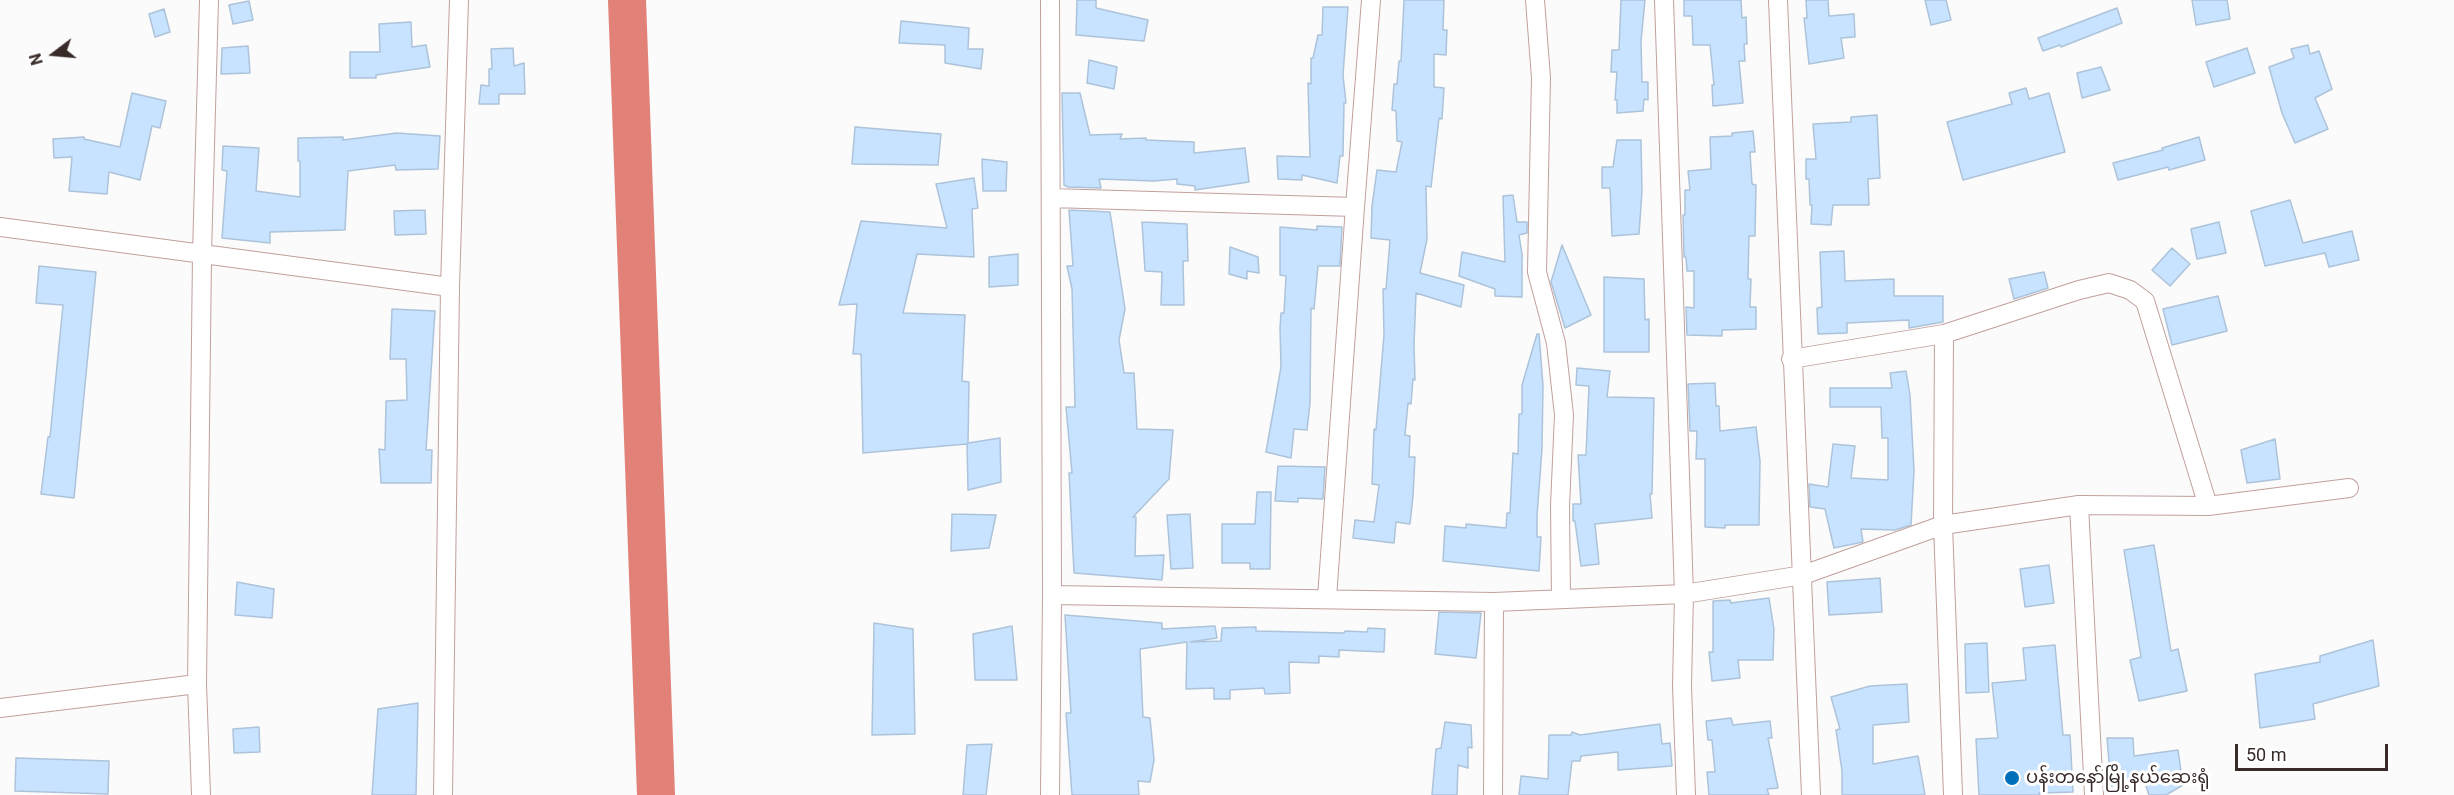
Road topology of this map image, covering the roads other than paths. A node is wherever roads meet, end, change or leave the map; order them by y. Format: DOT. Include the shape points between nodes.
graph roads {
  1 [pos="209,0"];
  2 [pos="459,0"];
  3 [pos="1050,0"];
  4 [pos="1371,0"];
  5 [pos="1535,0"];
  6 [pos="1664,0"];
  7 [pos="1778,0"];
  8 [pos="1051,198"];
  9 [pos="1355,207"];
  10 [pos="0,226"];
  11 [pos="202,254"];
  12 [pos="450,287"];
  13 [pos="1944,334"];
  14 [pos="1791,359"];
  15 [pos="2349,488"];
  16 [pos="2079,505"];
  17 [pos="2208,506"];
  18 [pos="1943,525"];
  19 [pos="1803,575"];
  20 [pos="1684,594"];
  21 [pos="1052,595"];
  22 [pos="1327,598"];
  23 [pos="1561,599"];
  24 [pos="1494,602"];
  25 [pos="197,684"];
  26 [pos="0,708"];
  27 [pos="201,795"];
  28 [pos="443,795"];
  29 [pos="1050,795"];
  30 [pos="1493,795"];
  31 [pos="1686,795"];
  32 [pos="1811,795"];
  33 [pos="1953,795"];
  34 [pos="2094,795"];
  1 -- 11 [label="street"];
  2 -- 12 [label="street"];
  3 -- 8 [label="street"];
  4 -- 9 [label="street"];
  5 -- 23 [label="street" via="1541,78 1537,272 1556,343 1563,415"];
  6 -- 20 [label="street"];
  7 -- 14 [label="street"];
  8 -- 9 [label="street"];
  8 -- 21 [label="street"];
  9 -- 22 [label="street"];
  10 -- 11 [label="street"];
  11 -- 12 [label="street"];
  11 -- 25 [label="street"];
  12 -- 28 [label="street"];
  13 -- 14 [label="street"];
  13 -- 17 [label="street" via="2109,282 2130,290 2145,301"];
  13 -- 18 [label="street"];
  14 -- 19 [label="street"];
  15 -- 17 [label="street"];
  16 -- 17 [label="street"];
  16 -- 18 [label="street"];
  16 -- 34 [label="street"];
  18 -- 19 [label="street"];
  18 -- 33 [label="street"];
  19 -- 20 [label="street"];
  19 -- 32 [label="street"];
  20 -- 23 [label="street"];
  20 -- 31 [label="street"];
  21 -- 22 [label="street"];
  21 -- 29 [label="street"];
  22 -- 24 [label="street"];
  23 -- 24 [label="street"];
  24 -- 30 [label="street"];
  25 -- 26 [label="street"];
  25 -- 27 [label="street"];
}
